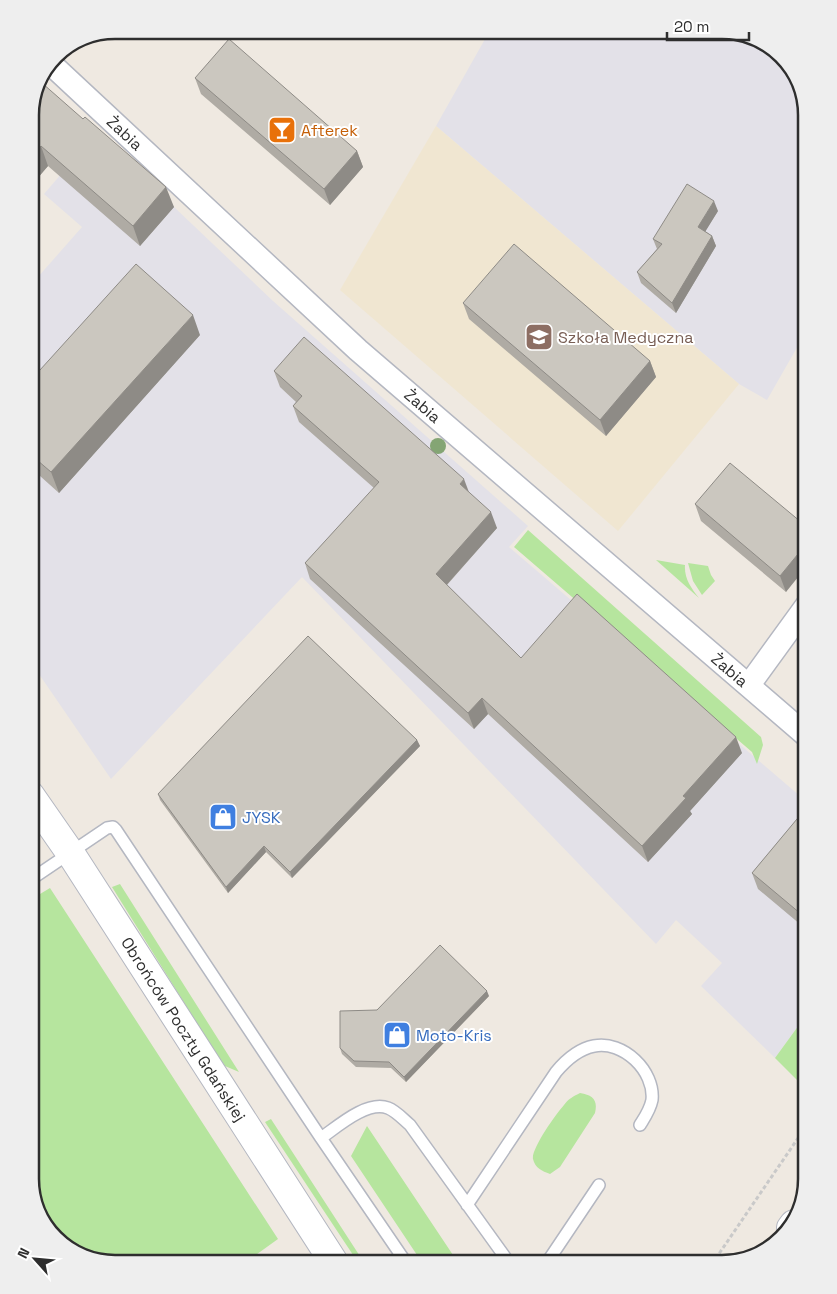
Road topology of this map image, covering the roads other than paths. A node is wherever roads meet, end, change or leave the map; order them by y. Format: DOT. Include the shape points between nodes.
graph roads {
  1 [pos="55,67"];
  2 [pos="798,617"];
  3 [pos="749,685"];
  4 [pos="798,728"];
  5 [pos="39,808"];
  6 [pos="70,854"];
  7 [pos="39,874"];
  8 [pos="640,1125"];
  9 [pos="321,1138"];
  10 [pos="599,1185"];
  11 [pos="467,1204"];
  12 [pos="329,1255"];
  13 [pos="401,1255"];
  14 [pos="504,1255"];
  15 [pos="552,1255"];
  1 -- 3 [label="street, Żabia" via="358,350"];
  2 -- 3 [label="street"];
  3 -- 4 [label="street, Żabia"];
  5 -- 6 [label="street, Obrońców Poczty Gdańskiej"];
  6 -- 7 [label="lane"];
  6 -- 9 [label="lane" via="107,828 116,830"];
  6 -- 12 [label="street, Obrońców Poczty Gdańskiej"];
  8 -- 11 [label="lane" via="652,1102 650,1084 640,1066 617,1048 596,1045 584,1049 570,1057 556,1072"];
  9 -- 11 [label="lane" via="362,1110 374,1106 387,1107 410,1125"];
  9 -- 13 [label="lane"];
  10 -- 15 [label="lane"];
  11 -- 14 [label="lane"];
}
